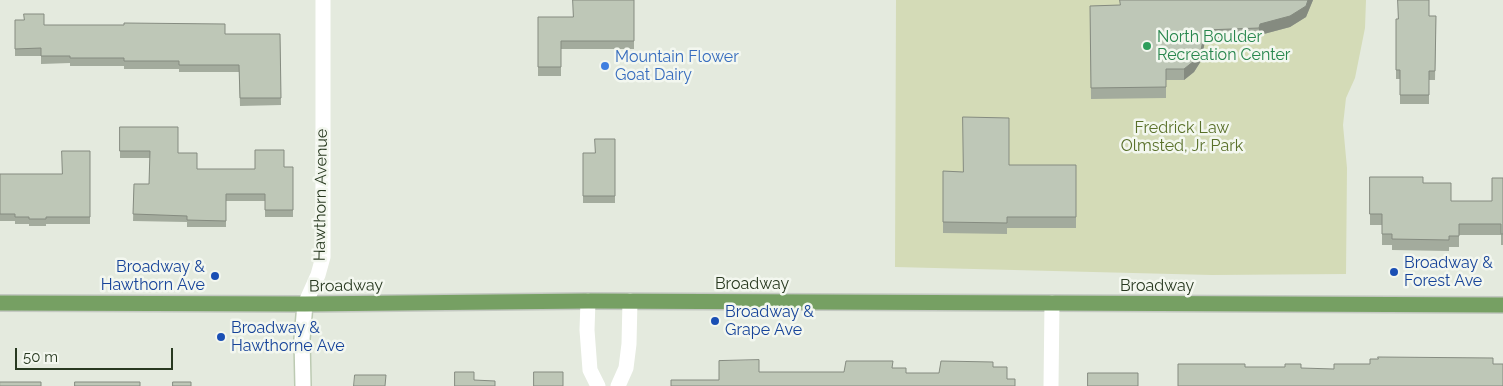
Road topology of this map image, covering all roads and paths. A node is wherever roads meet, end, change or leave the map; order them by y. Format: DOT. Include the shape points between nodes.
graph roads {
  1 [pos="323,0"];
  2 [pos="588,301"];
  3 [pos="630,301"];
  4 [pos="0,303"];
  5 [pos="1052,303"];
  6 [pos="305,304"];
  7 [pos="1503,305"];
  8 [pos="303,386"];
  9 [pos="598,386"];
  10 [pos="618,386"];
  11 [pos="1051,386"];
  1 -- 6 [label="street, Hawthorn Avenue" via="323,257"];
  2 -- 3 [label="main road, Broadway"];
  2 -- 6 [label="main road, Broadway"];
  2 -- 9 [label="street" via="590,370"];
  3 -- 5 [label="main road, Broadway"];
  3 -- 10 [label="street" via="626,368"];
  4 -- 6 [label="main road, Broadway"];
  5 -- 7 [label="main road, Broadway"];
  5 -- 11 [label="street"];
  6 -- 8 [label="street, Hawthorn Avenue"];
}
